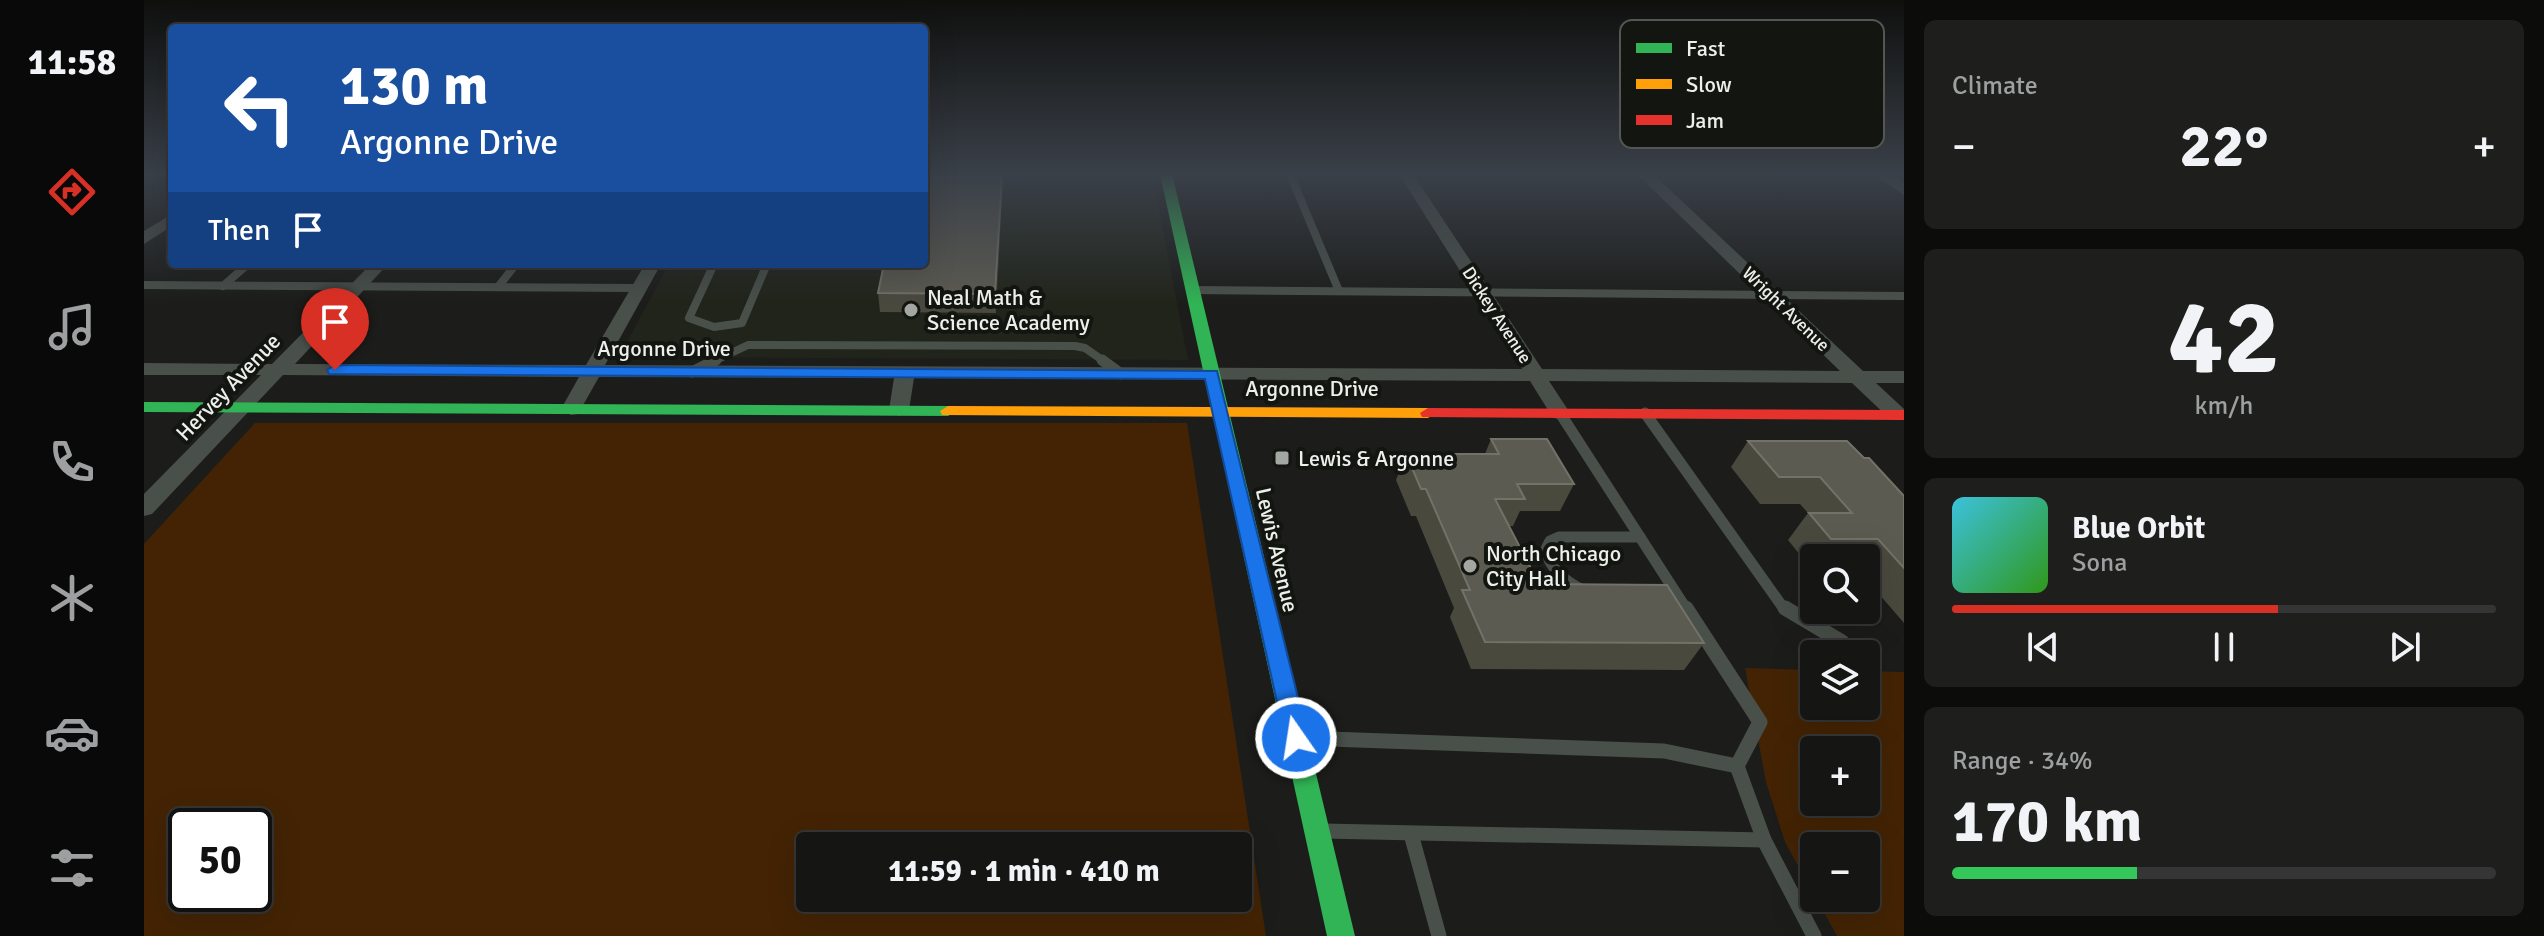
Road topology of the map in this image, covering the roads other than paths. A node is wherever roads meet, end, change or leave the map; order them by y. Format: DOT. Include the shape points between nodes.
graph roads {
  1 [pos="1176,218"];
  2 [pos="1308,218"];
  3 [pos="1434,218"];
  4 [pos="1690,218"];
  5 [pos="168,222"];
  6 [pos="144,239"];
  7 [pos="243,268"];
  8 [pos="376,268"];
  9 [pos="513,268"];
  10 [pos="651,268"];
  11 [pos="712,268"];
  12 [pos="765,268"];
  13 [pos="144,285"];
  14 [pos="223,286"];
  15 [pos="359,286"];
  16 [pos="498,287"];
  17 [pos="639,288"];
  18 [pos="1193,290"];
  19 [pos="1339,291"];
  20 [pos="1482,292"];
  21 [pos="1772,295"];
  22 [pos="1904,296"];
  23 [pos="144,369"];
  24 [pos="278,370"];
  25 [pos="592,371"];
  26 [pos="692,372"];
  27 [pos="905,373"];
  28 [pos="1121,374"];
  29 [pos="1212,374"];
  30 [pos="1536,376"];
  31 [pos="1858,377"];
  32 [pos="1904,377"];
  33 [pos="144,407"];
  34 [pos="241,407"];
  35 [pos="571,409"];
  36 [pos="899,410"];
  37 [pos="1220,411"];
  38 [pos="1560,413"];
  39 [pos="1645,413"];
  40 [pos="1902,416"];
  41 [pos="144,508"];
  42 [pos="1640,537"];
  43 [pos="1597,594"];
  44 [pos="1839,640"];
  45 [pos="1296,738"];
  46 [pos="1737,766"];
  47 [pos="1318,831"];
  48 [pos="1411,834"];
  49 [pos="1764,840"];
  50 [pos="1341,936"];
  51 [pos="1439,936"];
  52 [pos="1814,936"];
  1 -- 18 [label="street, Lewis Avenue"];
  2 -- 19 [label="lane"];
  3 -- 20 [label="street, Dickey Avenue"];
  4 -- 21 [label="street, Wright Avenue"];
  5 -- 6 [label="street"];
  7 -- 14 [label="lane"];
  8 -- 15 [label="street, Hervey Avenue"];
  9 -- 16 [label="lane"];
  10 -- 17 [label="street"];
  11 -- 12 [label="lane" via="689,318 696,324 727,328 742,323"];
  13 -- 14 [label="lane"];
  14 -- 15 [label="lane"];
  15 -- 16 [label="lane"];
  15 -- 24 [label="street, Hervey Avenue"];
  16 -- 17 [label="lane"];
  17 -- 25 [label="street"];
  18 -- 19 [label="lane"];
  18 -- 29 [label="street, Lewis Avenue"];
  19 -- 20 [label="lane"];
  20 -- 21 [label="lane"];
  20 -- 30 [label="street, Dickey Avenue"];
  21 -- 22 [label="lane"];
  21 -- 31 [label="street, Wright Avenue"];
  23 -- 24 [label="street, Argonne Drive"];
  24 -- 25 [label="street, Argonne Drive"];
  24 -- 34 [label="street, Hervey Avenue"];
  25 -- 26 [label="street, Argonne Drive"];
  25 -- 35 [label="street"];
  26 -- 27 [label="street, Argonne Drive"];
  26 -- 28 [label="lane" via="748,345 1059,346 1085,348"];
  27 -- 28 [label="street, Argonne Drive"];
  27 -- 36 [label="street"];
  28 -- 29 [label="street, Argonne Drive"];
  29 -- 30 [label="street, Argonne Drive"];
  29 -- 37 [label="street, Lewis Avenue"];
  30 -- 31 [label="street, Argonne Drive"];
  30 -- 38 [label="street, Dickey Avenue"];
  31 -- 32 [label="street, Argonne Drive"];
  31 -- 40 [label="street, Wright Avenue"];
  33 -- 34 [label="street, Argonne Drive"];
  34 -- 35 [label="street, Argonne Drive"];
  34 -- 41 [label="street, Hervey Avenue"];
  35 -- 36 [label="street, Argonne Drive"];
  36 -- 37 [label="street, Argonne Drive"];
  37 -- 38 [label="street, Argonne Drive"];
  37 -- 45 [label="street, Lewis Avenue"];
  38 -- 39 [label="street, Argonne Drive"];
  38 -- 42 [label="lane"];
  39 -- 40 [label="street, Argonne Drive"];
  39 -- 44 [label="lane" via="1782,606"];
  42 -- 43 [label="lane" via="1550,541 1545,551 1561,577"];
  42 -- 46 [label="lane" via="1672,596 1760,722"];
  45 -- 46 [label="lane" via="1664,751"];
  45 -- 47 [label="street, Lewis Avenue"];
  46 -- 49 [label="lane"];
  47 -- 48 [label="lane"];
  47 -- 50 [label="street, Lewis Avenue"];
  48 -- 49 [label="lane"];
  48 -- 51 [label="lane"];
  49 -- 52 [label="lane"];
}
